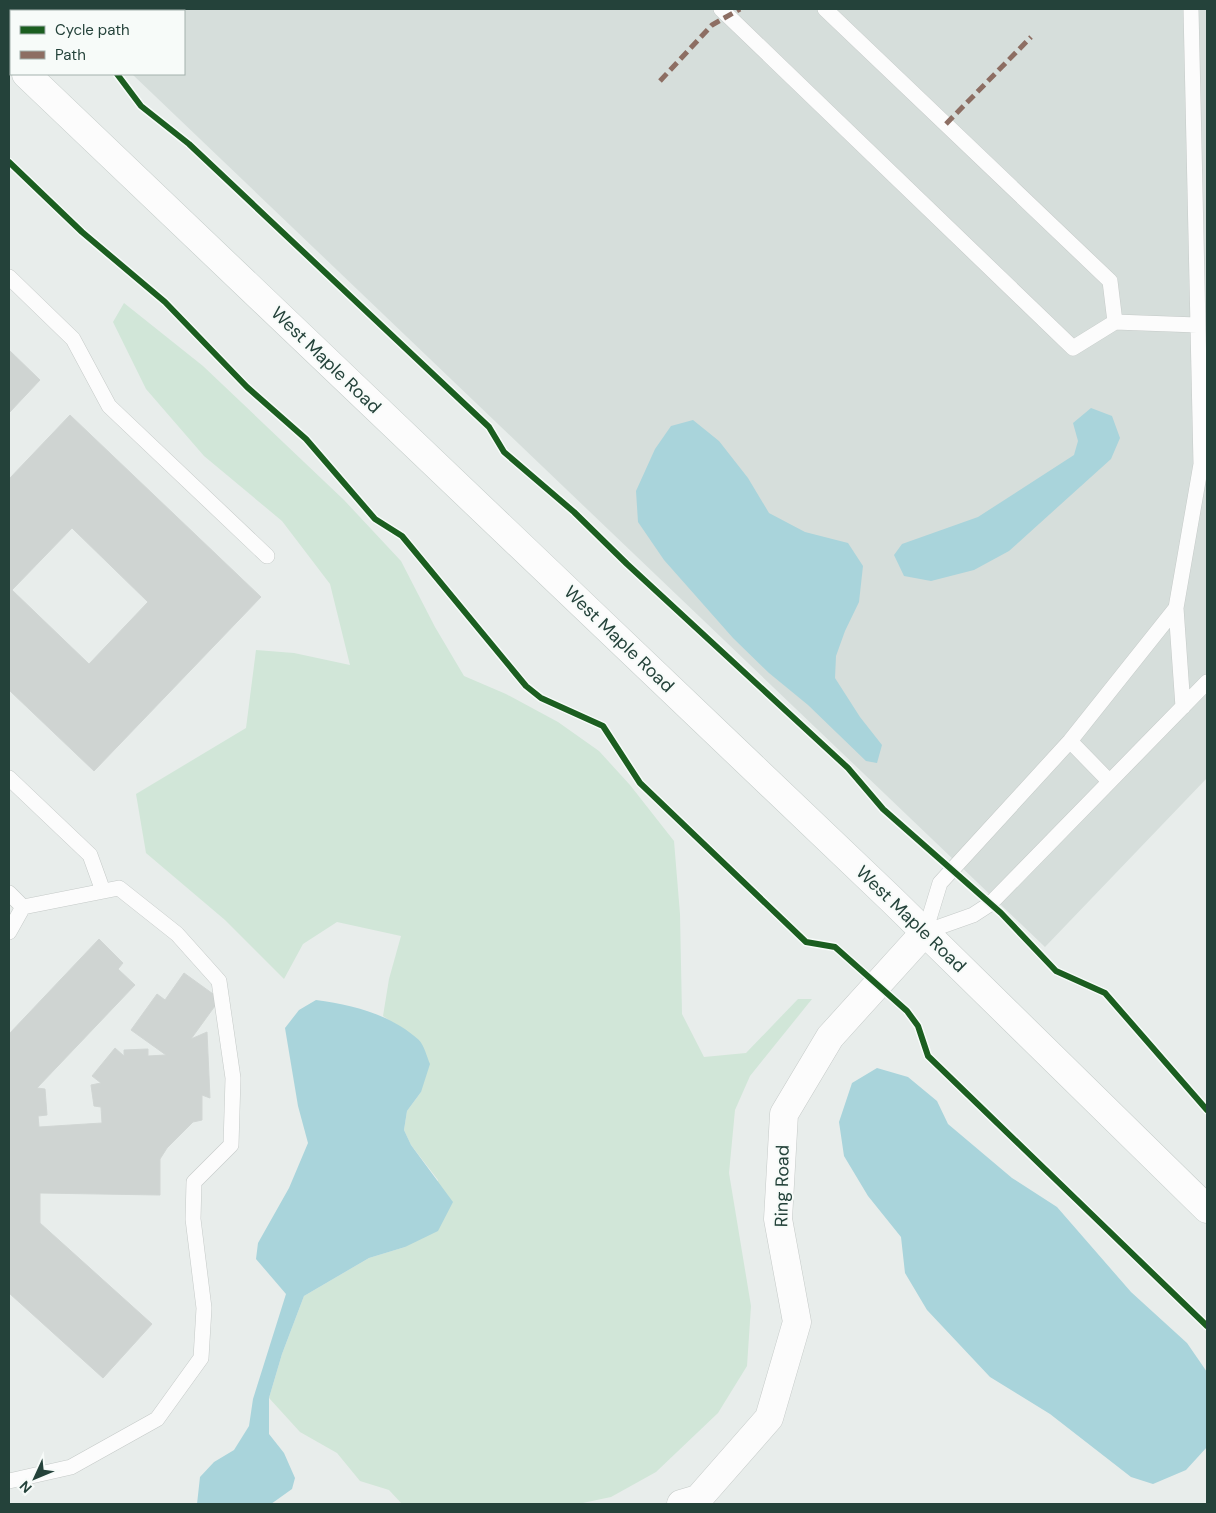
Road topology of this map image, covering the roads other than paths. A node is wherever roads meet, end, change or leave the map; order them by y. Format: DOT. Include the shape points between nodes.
graph roads {
  1 [pos="721,9"];
  2 [pos="825,9"];
  3 [pos="1191,9"];
  4 [pos="27,75"];
  5 [pos="9,277"];
  6 [pos="1115,322"];
  7 [pos="1198,325"];
  8 [pos="1204,464"];
  9 [pos="267,556"];
  10 [pos="1176,608"];
  11 [pos="1207,682"];
  12 [pos="1183,707"];
  13 [pos="1070,740"];
  14 [pos="9,778"];
  15 [pos="1109,780"];
  16 [pos="103,891"];
  17 [pos="9,893"];
  18 [pos="23,908"];
  19 [pos="9,932"];
  20 [pos="925,932"];
  21 [pos="1207,1209"];
  22 [pos="9,1481"];
  23 [pos="681,1504"];
  1 -- 6 [label="lane" via="1073,348"];
  2 -- 6 [label="lane" via="1110,281"];
  3 -- 7 [label="lane"];
  4 -- 20 [label="main road, West Maple Road"];
  5 -- 9 [label="lane" via="72,338 109,406"];
  6 -- 7 [label="lane"];
  7 -- 8 [label="lane"];
  8 -- 10 [label="lane"];
  10 -- 12 [label="lane"];
  10 -- 13 [label="lane"];
  11 -- 12 [label="lane"];
  12 -- 15 [label="lane"];
  13 -- 15 [label="lane"];
  13 -- 20 [label="lane" via="940,883"];
  14 -- 16 [label="lane" via="90,855"];
  15 -- 20 [label="lane" via="990,904 973,915"];
  16 -- 18 [label="lane"];
  16 -- 22 [label="lane" via="119,888 177,934 219,981 233,1078 231,1145 194,1182 193,1219 204,1308 201,1358 157,1419 71,1467"];
  17 -- 18 [label="lane"];
  18 -- 19 [label="lane"];
  20 -- 21 [label="main road, West Maple Road"];
  20 -- 23 [label="main road, Ring Road" via="830,1037 784,1114 778,1219 797,1322 769,1418 698,1499"];
}
